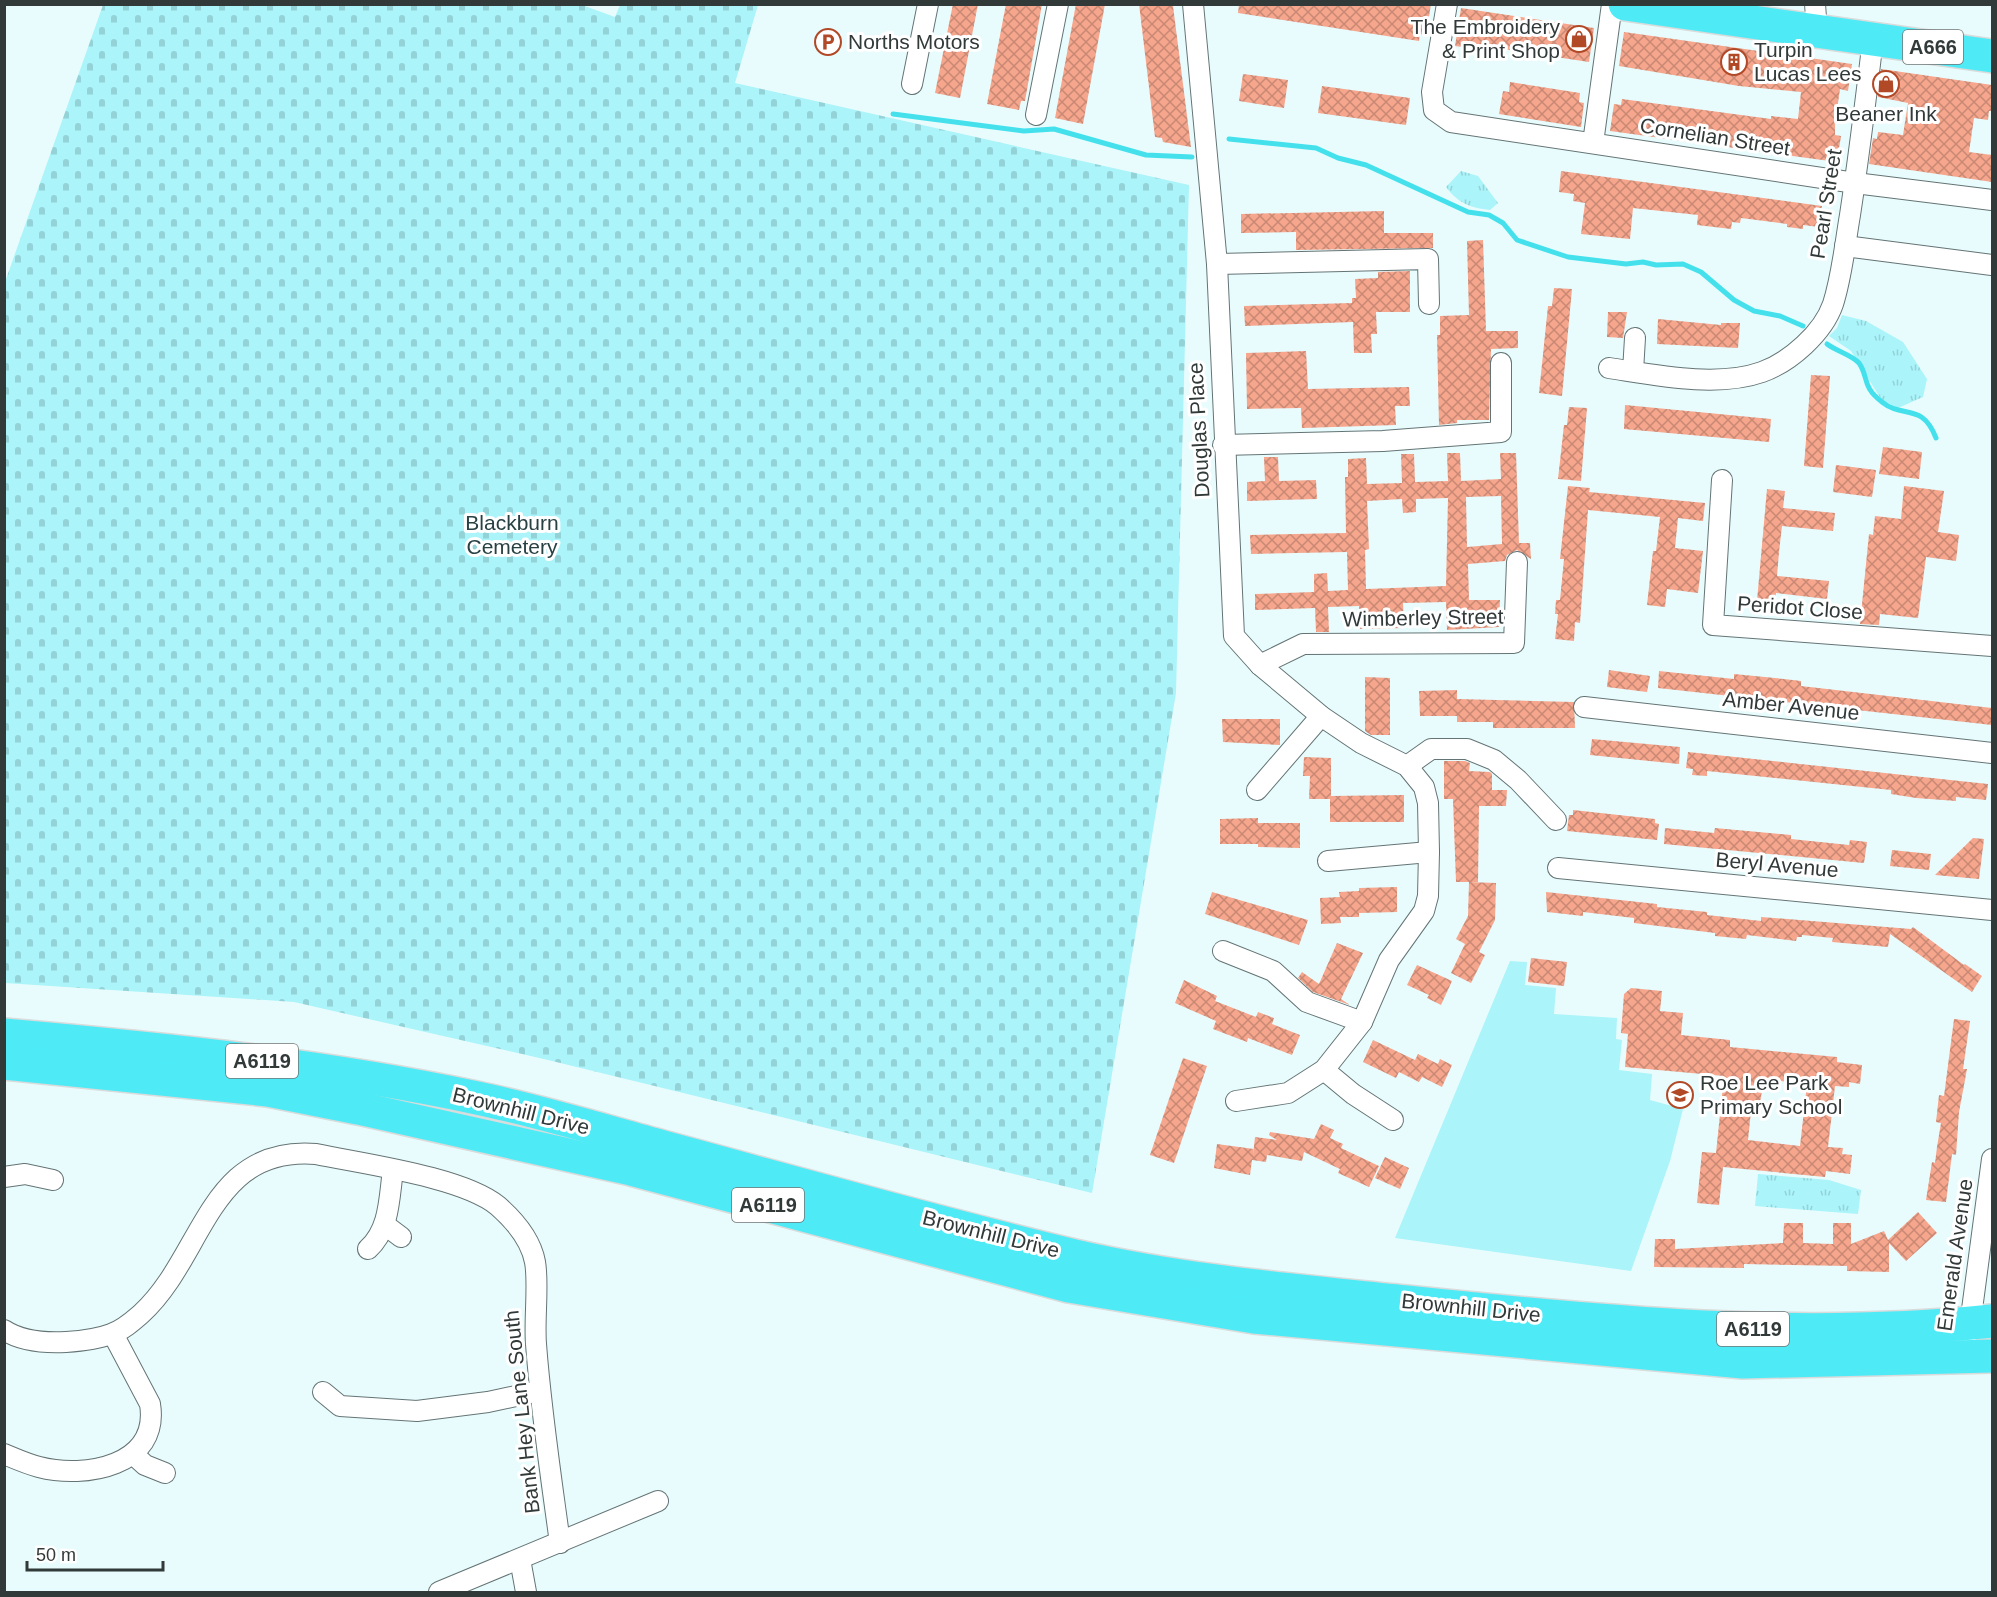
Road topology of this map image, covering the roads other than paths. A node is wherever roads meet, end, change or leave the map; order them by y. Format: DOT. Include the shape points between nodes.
graph roads {
  1 [pos="928,4"];
  2 [pos="1058,4"];
  3 [pos="1193,4"];
  4 [pos="1446,4"];
  5 [pos="1612,4"];
  6 [pos="1625,4"];
  7 [pos="1816,18"];
  8 [pos="1874,39"];
  9 [pos="1992,56"];
  10 [pos="912,84"];
  11 [pos="1036,115"];
  12 [pos="1593,143"];
  13 [pos="1855,183"];
  14 [pos="1992,200"];
  15 [pos="1845,246"];
  16 [pos="1216,264"];
  17 [pos="1992,265"];
  18 [pos="1429,304"];
  19 [pos="1635,338"];
  20 [pos="1501,363"];
  21 [pos="1609,368"];
  22 [pos="1633,371"];
  23 [pos="1223,445"];
  24 [pos="1722,480"];
  25 [pos="1517,562"];
  26 [pos="1992,646"];
  27 [pos="1260,665"];
  28 [pos="1584,707"];
  29 [pos="1321,716"];
  30 [pos="1992,753"];
  31 [pos="1407,766"];
  32 [pos="1257,790"];
  33 [pos="1556,820"];
  34 [pos="1429,852"];
  35 [pos="1328,861"];
  36 [pos="1558,868"];
  37 [pos="1992,910"];
  38 [pos="1222,951"];
  39 [pos="1362,1022"];
  40 [pos="4,1035"];
  41 [pos="4,1064"];
  42 [pos="1324,1070"];
  43 [pos="1236,1101"];
  44 [pos="1393,1120"];
  45 [pos="1992,1159"];
  46 [pos="393,1170"];
  47 [pos="4,1177"];
  48 [pos="53,1180"];
  49 [pos="385,1225"];
  50 [pos="401,1237"];
  51 [pos="368,1249"];
  52 [pos="1982,1322"];
  53 [pos="4,1330"];
  54 [pos="113,1334"];
  55 [pos="1979,1357"];
  56 [pos="539,1391"];
  57 [pos="323,1392"];
  58 [pos="4,1454"];
  59 [pos="134,1455"];
  60 [pos="165,1473"];
  61 [pos="658,1501"];
  62 [pos="560,1543"];
  63 [pos="520,1558"];
  64 [pos="439,1593"];
  65 [pos="526,1593"];
  1 -- 10 [label="street"];
  2 -- 11 [label="street"];
  3 -- 16 [label="street, Douglas Place"];
  4 -- 12 [label="street, Cornelian Street" via="1432,92 1434,110 1451,122"];
  5 -- 12 [label="street"];
  6 -- 7 [label="highway, A666"];
  7 -- 8 [label="highway, A666"];
  8 -- 9 [label="highway, A666"];
  8 -- 13 [label="street, Pearl Street"];
  12 -- 13 [label="street, Cornelian Street"];
  13 -- 14 [label="street, Cornelian Street"];
  13 -- 15 [label="street, Pearl Street"];
  15 -- 17 [label="street"];
  15 -- 22 [label="street, Pearl Street" via="1833,304 1814,335 1777,365 1761,373 1716,379"];
  16 -- 18 [label="street" via="1428,259"];
  16 -- 23 [label="street, Douglas Place"];
  19 -- 22 [label="street"];
  20 -- 23 [label="street" via="1501,432 1383,441"];
  21 -- 22 [label="street, Pearl Street"];
  23 -- 27 [label="street, Douglas Place" via="1234,636"];
  24 -- 26 [label="street, Peridot Close" via="1713,625"];
  25 -- 27 [label="street, Wimberley Street" via="1514,643 1303,644"];
  27 -- 29 [label="street, Douglas Place"];
  28 -- 30 [label="street, Amber Avenue"];
  29 -- 31 [label="street, Douglas Place" via="1360,743"];
  29 -- 32 [label="street"];
  31 -- 33 [label="street" via="1431,750 1467,749 1494,760"];
  31 -- 34 [label="street" via="1424,787"];
  34 -- 35 [label="street"];
  34 -- 39 [label="street" via="1424,911 1389,960"];
  36 -- 37 [label="street, Beryl Avenue"];
  38 -- 39 [label="street" via="1273,971 1307,1002"];
  39 -- 42 [label="street"];
  40 -- 52 [label="highway, Brownhill Drive / A6119" via="305,1066 476,1098 916,1216 1078,1257 1173,1275 1568,1319 1704,1327 1846,1328"];
  41 -- 55 [label="highway, Brownhill Drive / A6119" via="267,1090 358,1108 631,1169 1069,1286 1254,1317 1743,1362"];
  42 -- 43 [label="street" via="1288,1093"];
  42 -- 44 [label="street"];
  45 -- 52 [label="street, Emerald Avenue"];
  46 -- 49 [label="street"];
  46 -- 54 [label="street" via="295,1152 241,1173 222,1192 166,1287 130,1324"];
  46 -- 56 [label="street, Bank Hey Lane South" via="460,1185 483,1197 497,1205 528,1241 536,1263 534,1318"];
  47 -- 48 [label="street" via="25,1174"];
  49 -- 50 [label="street"];
  49 -- 51 [label="street" via="379,1239"];
  52 -- 55 [label="street, Emerald Avenue"];
  53 -- 54 [label="street" via="45,1343"];
  54 -- 59 [label="street" via="150,1404 149,1430"];
  56 -- 57 [label="street" via="417,1411 340,1406"];
  56 -- 62 [label="street, Bank Hey Lane South"];
  58 -- 59 [label="street" via="39,1467 70,1471 102,1467"];
  59 -- 60 [label="street" via="145,1465"];
  61 -- 62 [label="street"];
  62 -- 63 [label="street"];
  63 -- 64 [label="street"];
  63 -- 65 [label="street"];
}
